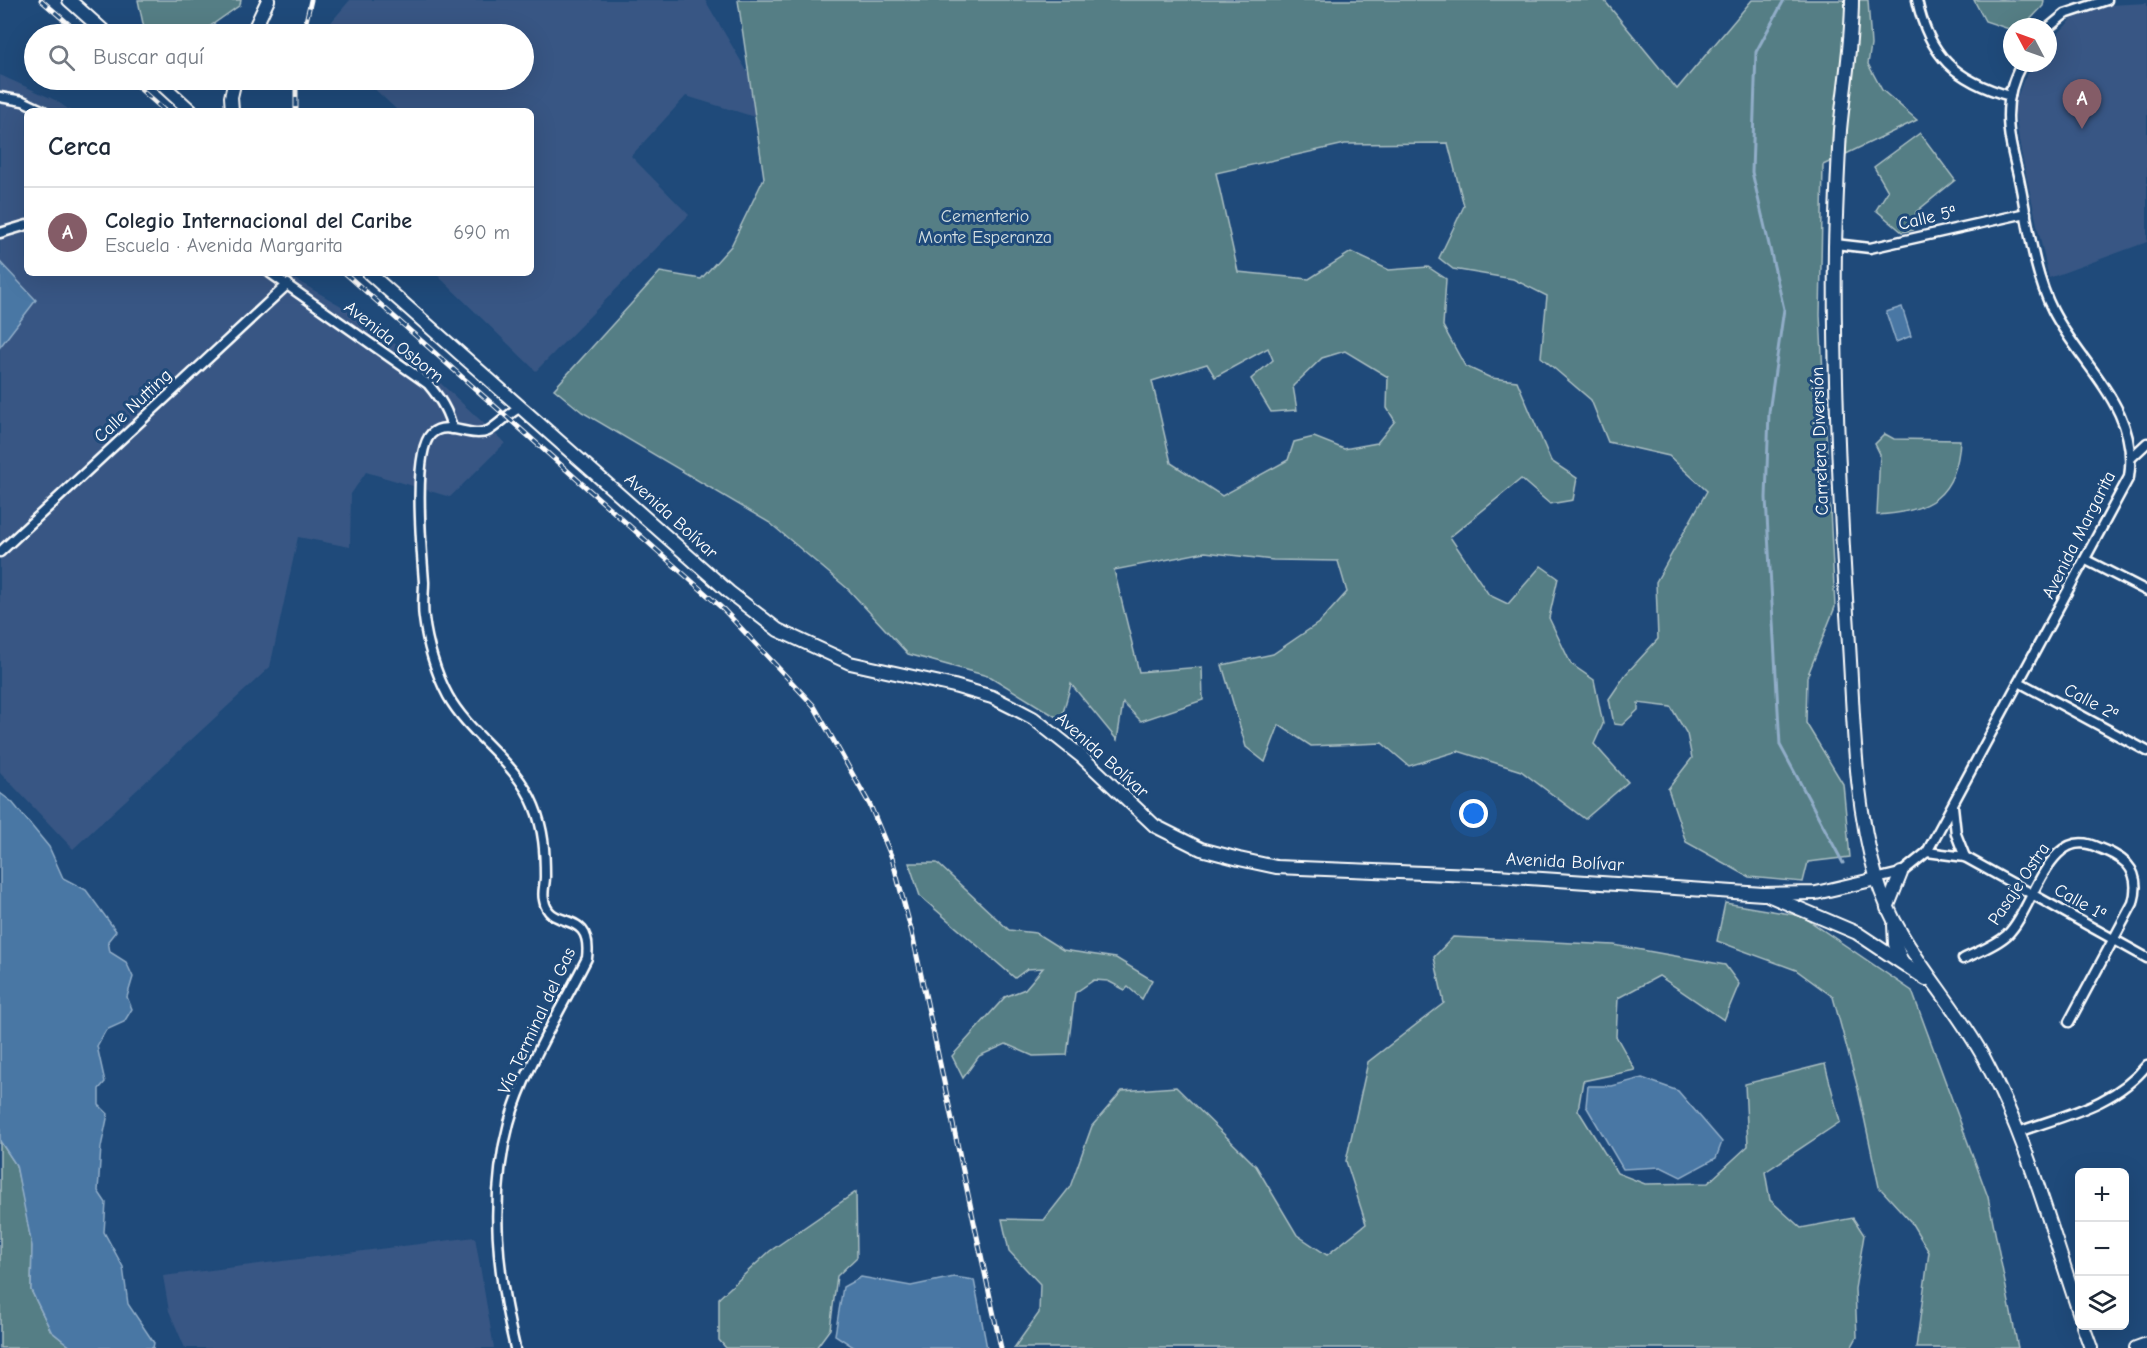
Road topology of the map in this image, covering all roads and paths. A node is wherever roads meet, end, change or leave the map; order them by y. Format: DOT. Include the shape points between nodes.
graph roads {
  1 [pos="69,0"];
  2 [pos="268,0"];
  3 [pos="1852,0"];
  4 [pos="1917,0"];
  5 [pos="2107,0"];
  6 [pos="2086,3"];
  7 [pos="2057,21"];
  8 [pos="96,24"];
  9 [pos="257,24"];
  10 [pos="2019,72"];
  11 [pos="168,90"];
  12 [pos="233,90"];
  13 [pos="2010,96"];
  14 [pos="0,97"];
  15 [pos="37,108"];
  16 [pos="188,108"];
  17 [pos="232,108"];
  18 [pos="2026,213"];
  19 [pos="24,226"];
  20 [pos="0,233"];
  21 [pos="1835,244"];
  22 [pos="275,276"];
  23 [pos="372,276"];
  24 [pos="288,284"];
  25 [pos="521,407"];
  26 [pos="452,429"];
  27 [pos="2147,443"];
  28 [pos="2132,457"];
  29 [pos="0,552"];
  30 [pos="2086,560"];
  31 [pos="2147,591"];
  32 [pos="2019,682"];
  33 [pos="2147,751"];
  34 [pos="1953,806"];
  35 [pos="1927,852"];
  36 [pos="1965,857"];
  37 [pos="1901,873"];
  38 [pos="1876,879"];
  39 [pos="1763,894"];
  40 [pos="2033,895"];
  41 [pos="1887,908"];
  42 [pos="1894,924"];
  43 [pos="2114,940"];
  44 [pos="2147,958"];
  45 [pos="1963,959"];
  46 [pos="1902,962"];
  47 [pos="1931,982"];
  48 [pos="2069,1022"];
  49 [pos="2147,1065"];
  50 [pos="2018,1132"];
  51 [pos="2075,1303"];
  52 [pos="2084,1330"];
  53 [pos="2147,1344"];
  54 [pos="515,1348"];
  55 [pos="2091,1348"];
  56 [pos="2136,1348"];
  1 -- 8 [label="main road"];
  2 -- 9 [label="main road"];
  3 -- 21 [label="main road, Carretera Diversión"];
  4 -- 13 [label="street" via="1926,29 1957,74"];
  5 -- 6 [label="street"];
  6 -- 7 [label="street"];
  10 -- 13 [label="street, Avenida Margarita"];
  11 -- 16 [label="main road"];
  12 -- 17 [label="main road"];
  13 -- 18 [label="street, Avenida Margarita" via="2009,131"];
  14 -- 15 [label="street"];
  18 -- 21 [label="street, Calle 5ª" via="1870,248"];
  18 -- 28 [label="street, Avenida Margarita" via="2052,309 2096,372 2128,433"];
  19 -- 20 [label="street"];
  21 -- 38 [label="main road, Carretera Diversión" via="1840,508 1859,787 1865,836"];
  22 -- 24 [label="street, Avenida Osborn"];
  23 -- 25 [label="main road, Avenida Bolívar"];
  24 -- 26 [label="street, Avenida Osborn" via="428,384 451,419"];
  24 -- 29 [label="street, Calle Nutting"];
  25 -- 26 [label="street, Vía Terminal del Gas" via="488,431"];
  25 -- 39 [label="main road, Avenida Bolívar" via="729,592 778,630 850,663 963,689 1014,708 1081,756 1155,826 1201,849 1276,867 1497,876"];
  26 -- 54 [label="street, Vía Terminal del Gas" via="432,433 422,455 420,498 427,633 449,697 508,765 534,804 546,847 544,900 548,910 581,928 589,942 587,958 521,1092 500,1163 499,1271"];
  27 -- 28 [label="street"];
  28 -- 30 [label="street, Avenida Margarita" via="2129,477"];
  30 -- 31 [label="street"];
  30 -- 32 [label="street, Avenida Margarita"];
  32 -- 33 [label="street, Calle 2ª"];
  32 -- 34 [label="street, Avenida Margarita"];
  34 -- 35 [label="street, Avenida Margarita"];
  34 -- 36 [label="street" via="1956,834"];
  35 -- 36 [label="street"];
  35 -- 37 [label="street, Avenida Margarita"];
  36 -- 40 [label="street, Calle 1ª"];
  37 -- 38 [label="street, Avenida Margarita"];
  37 -- 41 [label="main road"];
  38 -- 39 [label="main road, Avenida Bolívar" via="1815,893"];
  38 -- 41 [label="main road, Carretera Diversión"];
  39 -- 46 [label="main road" via="1850,930"];
  40 -- 43 [label="street, Calle 1ª"];
  40 -- 43 [label="street, Pasaje Ostra" via="2051,860 2066,846 2085,843 2116,856 2134,875 2136,893"];
  40 -- 45 [label="street, Pasaje Ostra" via="2006,936"];
  41 -- 42 [label="main road, Carretera Diversión"];
  42 -- 46 [label="main road" via="1895,945"];
  42 -- 47 [label="main road"];
  43 -- 44 [label="street, Calle 1ª"];
  43 -- 48 [label="street, Pasaje Ostra"];
  46 -- 47 [label="main road"];
  47 -- 50 [label="main road" via="1983,1057"];
  49 -- 50 [label="street" via="2116,1095"];
  50 -- 51 [label="main road"];
  52 -- 55 [label="main road"];
  53 -- 56 [label="main road"];
}
